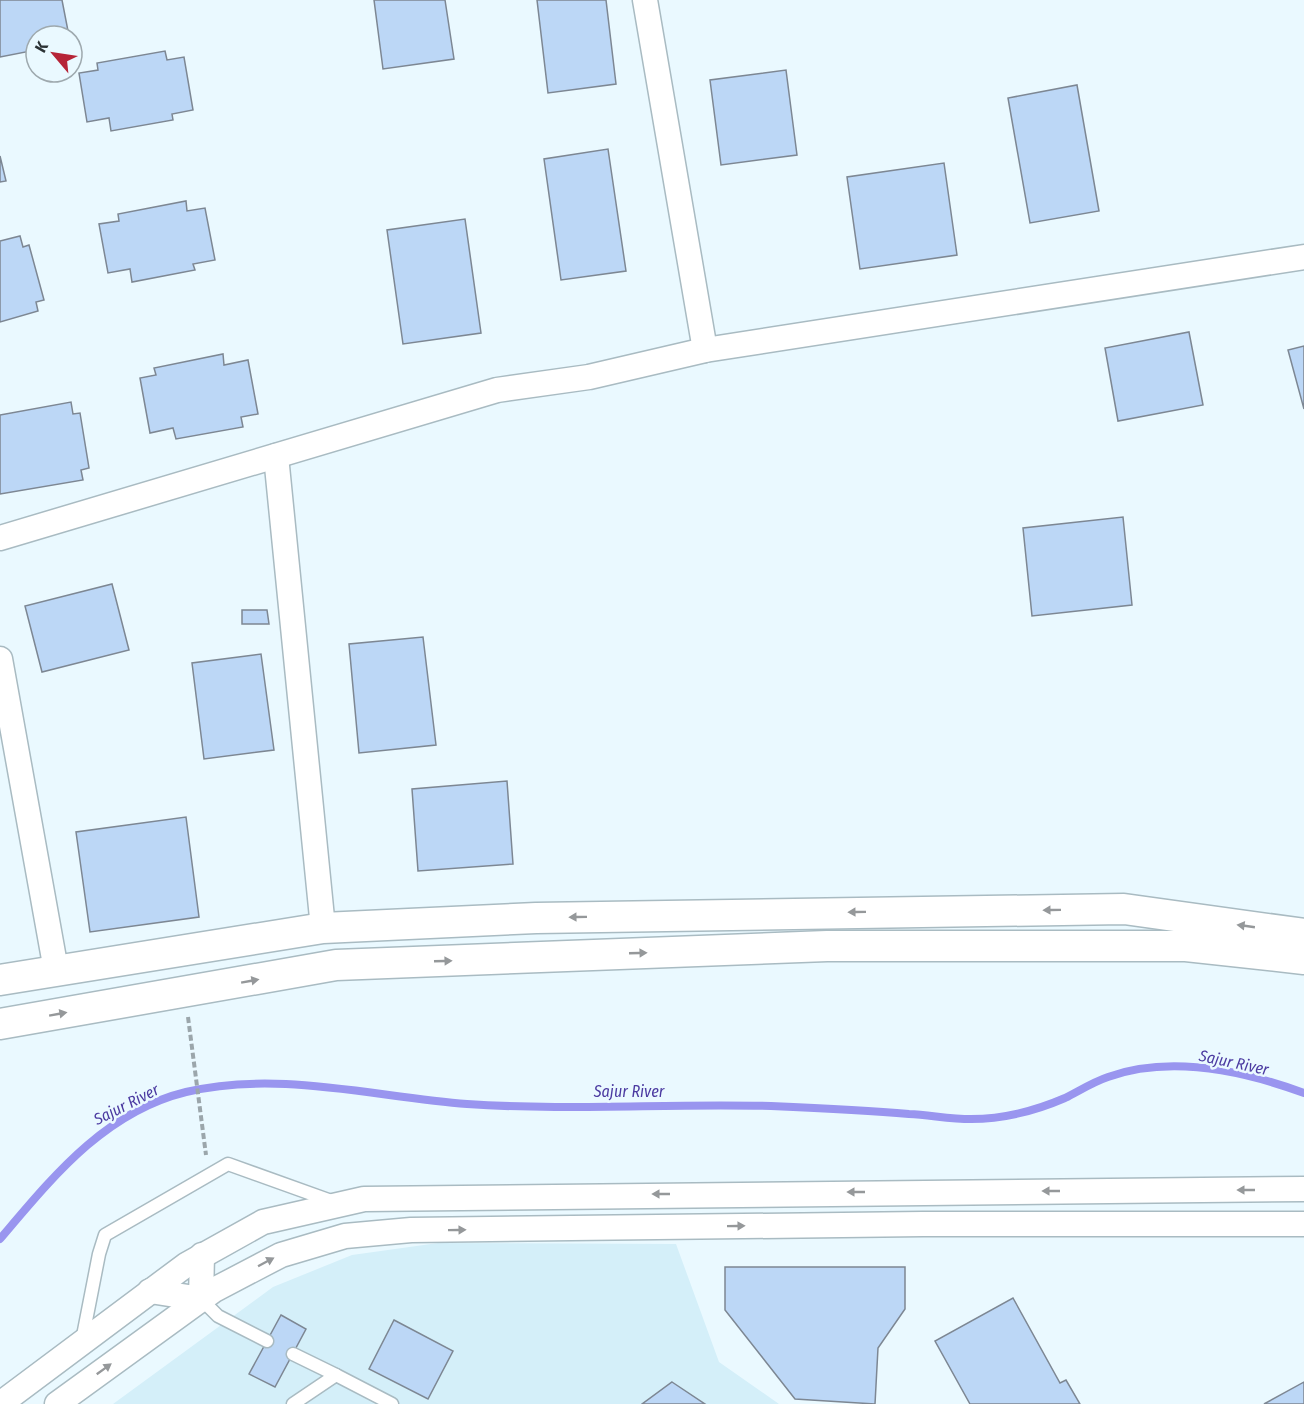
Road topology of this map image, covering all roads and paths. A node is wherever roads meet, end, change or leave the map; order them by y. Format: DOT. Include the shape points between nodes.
graph roads {
  1 [pos="645,0"];
  2 [pos="1304,257"];
  3 [pos="705,350"];
  4 [pos="276,456"];
  5 [pos="0,538"];
  6 [pos="0,659"];
  7 [pos="323,928"];
  8 [pos="1304,934"];
  9 [pos="1304,959"];
  10 [pos="56,970"];
  11 [pos="0,980"];
  12 [pos="184,993"];
  13 [pos="0,1024"];
  14 [pos="209,1175"];
  15 [pos="1304,1189"];
  16 [pos="339,1203"];
  17 [pos="1304,1224"];
  18 [pos="202,1255"];
  19 [pos="150,1291"];
  20 [pos="201,1299"];
  21 [pos="267,1341"];
  22 [pos="81,1342"];
  23 [pos="293,1353"];
  24 [pos="336,1375"];
  25 [pos="0,1404"];
  26 [pos="57,1404"];
  27 [pos="293,1404"];
  28 [pos="392,1404"];
  1 -- 3 [label="street"];
  2 -- 3 [label="street"];
  3 -- 4 [label="street" via="589,377 497,390"];
  4 -- 5 [label="street"];
  4 -- 7 [label="street"];
  6 -- 10 [label="street"];
  8 -- 7 [label="street, one-way" via="1124,909 536,918"];
  7 -- 10 [label="street"];
  12 -- 9 [label="street, one-way" via="336,965 827,946 1186,946"];
  10 -- 11 [label="street"];
  13 -- 12 [label="street, one-way"];
  12 -- 14 [label="path"];
  14 -- 16 [label="lane" via="228,1164"];
  14 -- 22 [label="lane" via="105,1234"];
  15 -- 16 [label="street, one-way" via="629,1194 364,1199"];
  16 -- 18 [label="street" via="263,1222"];
  20 -- 17 [label="street, one-way" via="280,1255 345,1236 411,1230"];
  18 -- 19 [label="street"];
  18 -- 20 [label="street"];
  19 -- 20 [label="street"];
  19 -- 22 [label="street"];
  20 -- 21 [label="lane" via="218,1316"];
  26 -- 20 [label="street, one-way"];
  22 -- 25 [label="street"];
  23 -- 24 [label="lane"];
  24 -- 27 [label="lane"];
  24 -- 28 [label="lane"];
}
